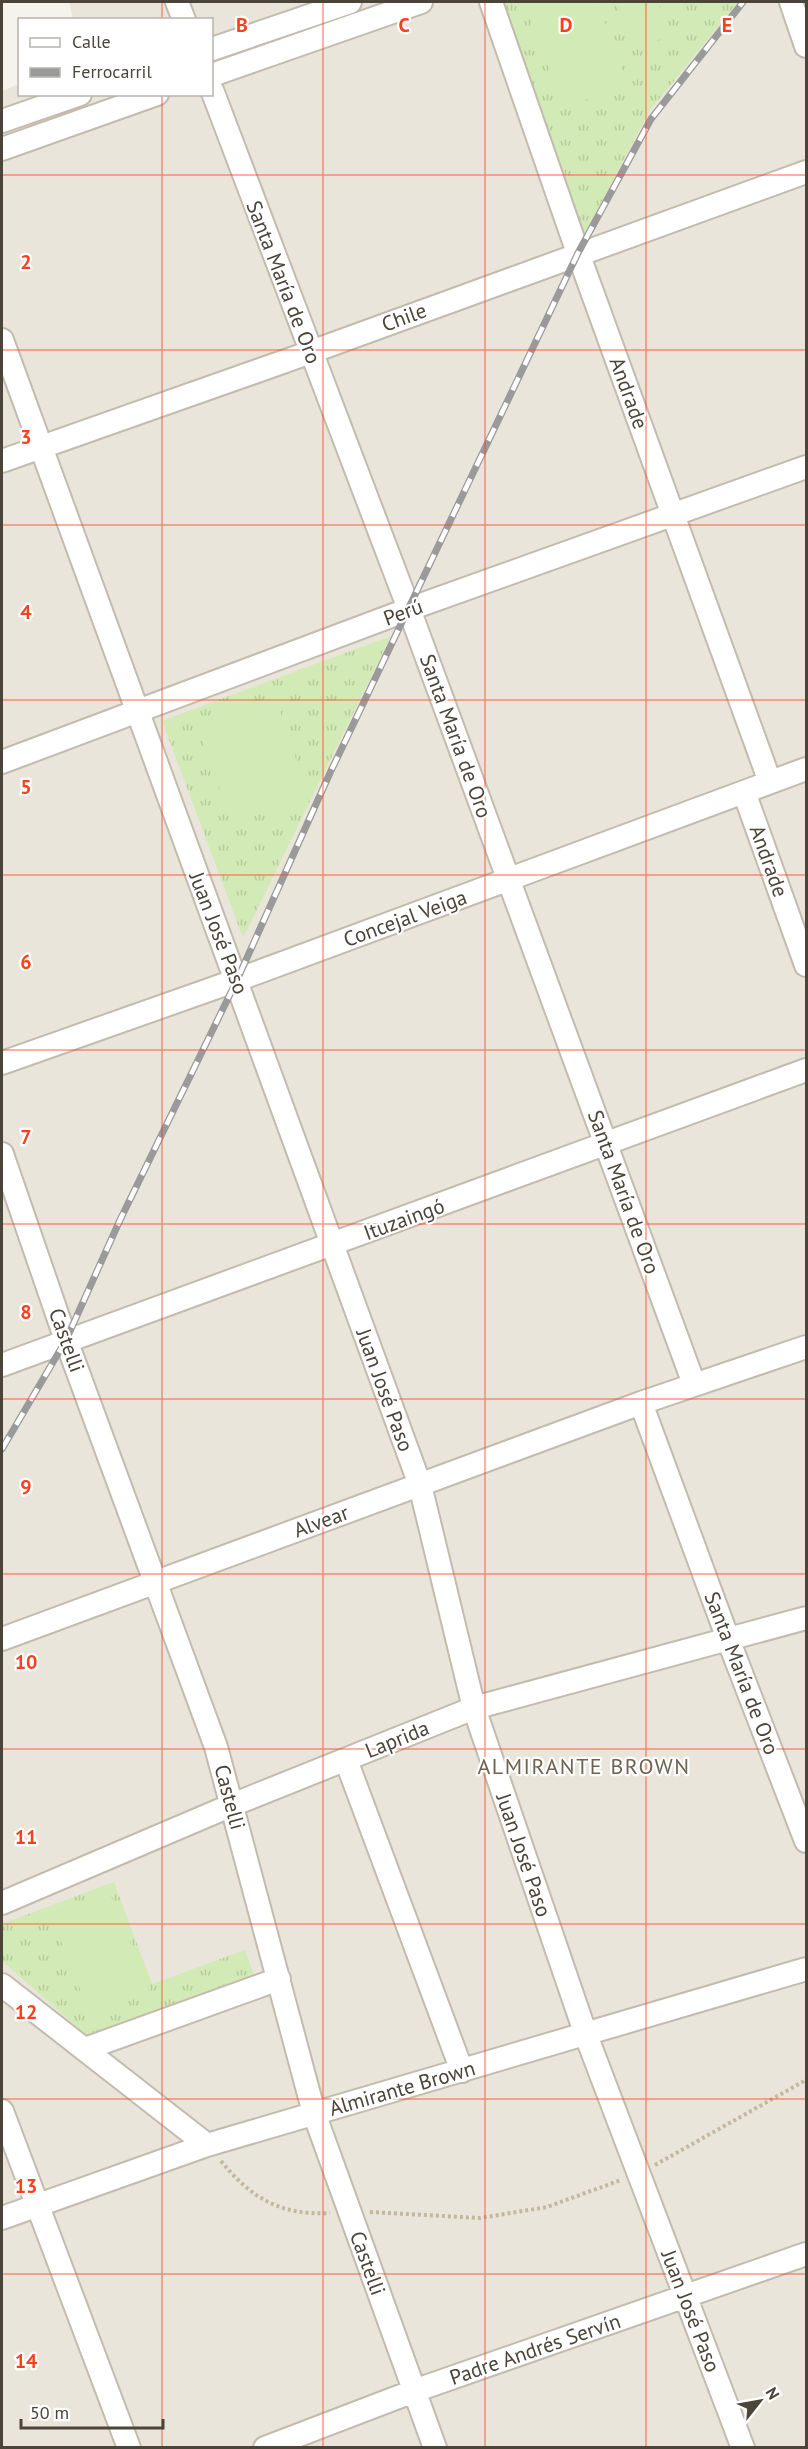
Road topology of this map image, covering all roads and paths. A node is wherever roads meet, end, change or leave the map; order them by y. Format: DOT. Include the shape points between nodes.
graph roads {
  1 [pos="177,2"];
  2 [pos="350,2"];
  3 [pos="421,2"];
  4 [pos="491,2"];
  5 [pos="791,2"];
  6 [pos="183,18"];
  7 [pos="807,46"];
  8 [pos="213,49"];
  9 [pos="213,75"];
  10 [pos="213,93"];
  11 [pos="74,96"];
  12 [pos="151,96"];
  13 [pos="2,121"];
  14 [pos="2,149"];
  15 [pos="807,172"];
  16 [pos="578,253"];
  17 [pos="2,340"];
  18 [pos="311,352"];
  19 [pos="40,447"];
  20 [pos="2,461"];
  21 [pos="807,467"];
  22 [pos="674,515"];
  23 [pos="409,609"];
  24 [pos="136,712"];
  25 [pos="2,762"];
  26 [pos="807,769"];
  27 [pos="770,782"];
  28 [pos="744,792"];
  29 [pos="508,879"];
  30 [pos="807,965"];
  31 [pos="237,980"];
  32 [pos="2,1063"];
  33 [pos="807,1070"];
  34 [pos="606,1145"];
  35 [pos="2,1154"];
  36 [pos="333,1245"];
  37 [pos="66,1340"];
  38 [pos="807,1347"];
  39 [pos="2,1365"];
  40 [pos="694,1384"];
  41 [pos="641,1403"];
  42 [pos="420,1485"];
  43 [pos="155,1582"];
  44 [pos="807,1618"];
  45 [pos="2,1639"];
  46 [pos="728,1639"];
  47 [pos="474,1708"];
  48 [pos="346,1760"];
  49 [pos="232,1805"];
  50 [pos="807,1841"];
  51 [pos="2,1903"];
  52 [pos="807,1969"];
  53 [pos="279,1979"];
  54 [pos="2,1985"];
  55 [pos="586,2035"];
  56 [pos="85,2049"];
  57 [pos="462,2071"];
  58 [pos="807,2080"];
  59 [pos="2,2111"];
  60 [pos="314,2113"];
  61 [pos="207,2145"];
  62 [pos="638,2174"];
  63 [pos="37,2204"];
  64 [pos="350,2211"];
  65 [pos="2,2218"];
  66 [pos="807,2254"];
  67 [pos="685,2296"];
  68 [pos="414,2391"];
  69 [pos="129,2448"];
  70 [pos="265,2448"];
  71 [pos="435,2448"];
  72 [pos="743,2448"];
  1 -- 6 [label="street"];
  2 -- 8 [label="street"];
  3 -- 9 [label="street"];
  4 -- 16 [label="street, Andrade"];
  5 -- 7 [label="street"];
  10 -- 18 [label="street, Santa María de Oro"];
  11 -- 13 [label="street"];
  12 -- 14 [label="street"];
  15 -- 16 [label="street, Chile"];
  16 -- 18 [label="street, Chile"];
  16 -- 22 [label="street, Andrade"];
  17 -- 19 [label="street, Juan José Paso"];
  18 -- 19 [label="street, Chile"];
  18 -- 23 [label="street, Santa María de Oro"];
  19 -- 20 [label="street, Chile"];
  19 -- 24 [label="street, Juan José Paso"];
  21 -- 22 [label="street, Perú"];
  22 -- 23 [label="street, Perú"];
  22 -- 27 [label="street, Andrade"];
  23 -- 24 [label="street, Perú"];
  23 -- 29 [label="street, Santa María de Oro"];
  24 -- 25 [label="street, Perú"];
  24 -- 31 [label="street, Juan José Paso"];
  26 -- 27 [label="street, Concejal Veiga"];
  27 -- 28 [label="street, Concejal Veiga"];
  28 -- 29 [label="street, Concejal Veiga"];
  28 -- 30 [label="street, Andrade"];
  29 -- 31 [label="street, Concejal Veiga"];
  29 -- 34 [label="street, Santa María de Oro"];
  31 -- 32 [label="street, Concejal Veiga"];
  31 -- 36 [label="street, Juan José Paso"];
  33 -- 34 [label="street, Ituzaingó"];
  34 -- 36 [label="street, Ituzaingó"];
  34 -- 40 [label="street, Santa María de Oro"];
  35 -- 37 [label="street, Castelli"];
  36 -- 37 [label="street, Ituzaingó"];
  36 -- 42 [label="street, Juan José Paso"];
  37 -- 39 [label="street, Ituzaingó"];
  37 -- 43 [label="street, Castelli"];
  38 -- 40 [label="street, Alvear"];
  40 -- 41 [label="street, Alvear"];
  41 -- 42 [label="street, Alvear"];
  41 -- 46 [label="street, Santa María de Oro"];
  42 -- 43 [label="street, Alvear"];
  42 -- 47 [label="street, Juan José Paso"];
  43 -- 45 [label="street, Alvear"];
  43 -- 49 [label="street, Castelli" via="216,1746"];
  44 -- 46 [label="street, Laprida"];
  46 -- 47 [label="street, Laprida"];
  46 -- 50 [label="street, Santa María de Oro"];
  47 -- 48 [label="street, Laprida"];
  47 -- 55 [label="street, Juan José Paso"];
  48 -- 49 [label="street, Laprida"];
  48 -- 57 [label="street"];
  49 -- 51 [label="street, Laprida"];
  49 -- 53 [label="street, Castelli"];
  52 -- 55 [label="street, Almirante Brown"];
  53 -- 56 [label="street"];
  53 -- 60 [label="street, Castelli"];
  54 -- 56 [label="street"];
  55 -- 57 [label="street, Almirante Brown"];
  55 -- 62 [label="street, Juan José Paso"];
  56 -- 61 [label="street"];
  57 -- 60 [label="street, Almirante Brown"];
  58 -- 62 [label="path"];
  59 -- 63 [label="street"];
  60 -- 61 [label="street, Almirante Brown"];
  60 -- 64 [label="street, Castelli"];
  61 -- 63 [label="street, Almirante Brown"];
  61 -- 64 [label="path" via="232,2175 273,2205 310,2214"];
  62 -- 64 [label="path" via="547,2207 480,2217"];
  62 -- 67 [label="street, Juan José Paso"];
  63 -- 65 [label="street, Almirante Brown"];
  63 -- 69 [label="street"];
  64 -- 68 [label="street, Castelli"];
  66 -- 67 [label="street, Padre Andrés Servín"];
  67 -- 68 [label="street, Padre Andrés Servín"];
  67 -- 72 [label="street, Juan José Paso"];
  68 -- 70 [label="street, Padre Andrés Servín"];
  68 -- 71 [label="street, Castelli"];
}
